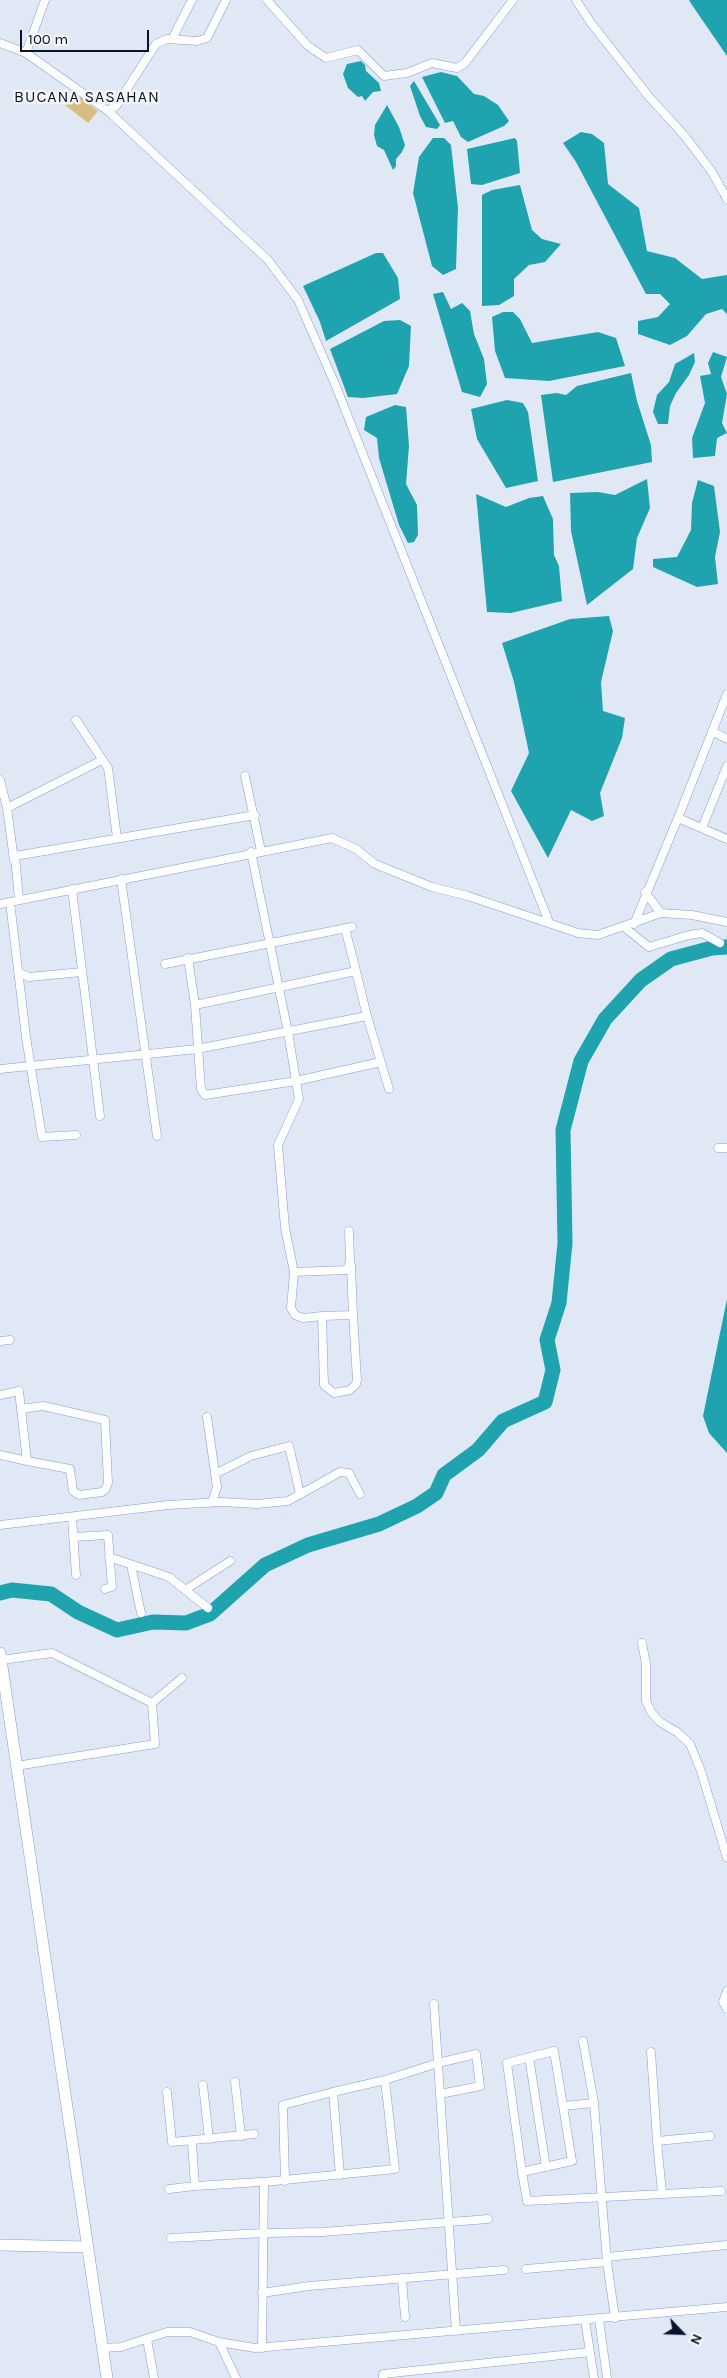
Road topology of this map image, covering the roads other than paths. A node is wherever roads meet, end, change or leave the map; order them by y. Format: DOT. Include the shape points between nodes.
graph roads {
  1 [pos="45,0"];
  2 [pos="192,0"];
  3 [pos="226,0"];
  4 [pos="267,0"];
  5 [pos="513,0"];
  6 [pos="576,0"];
  7 [pos="172,39"];
  8 [pos="0,43"];
  9 [pos="26,53"];
  10 [pos="108,111"];
  11 [pos="727,199"];
  12 [pos="727,694"];
  13 [pos="76,720"];
  14 [pos="712,731"];
  15 [pos="727,739"];
  16 [pos="102,760"];
  17 [pos="727,766"];
  18 [pos="245,776"];
  19 [pos="0,780"];
  20 [pos="8,808"];
  21 [pos="255,815"];
  22 [pos="678,818"];
  23 [pos="702,828"];
  24 [pos="117,838"];
  25 [pos="727,839"];
  26 [pos="261,850"];
  27 [pos="251,852"];
  28 [pos="14,860"];
  29 [pos="121,879"];
  30 [pos="72,889"];
  31 [pos="645,892"];
  32 [pos="19,900"];
  33 [pos="10,902"];
  34 [pos="0,904"];
  35 [pos="661,913"];
  36 [pos="549,922"];
  37 [pos="727,922"];
  38 [pos="634,924"];
  39 [pos="624,927"];
  40 [pos="270,942"];
  41 [pos="720,943"];
  42 [pos="188,958"];
  43 [pos="164,964"];
  44 [pos="356,971"];
  45 [pos="18,972"];
  46 [pos="82,972"];
  47 [pos="279,988"];
  48 [pos="195,1005"];
  49 [pos="366,1016"];
  50 [pos="288,1032"];
  51 [pos="197,1049"];
  52 [pos="145,1054"];
  53 [pos="93,1060"];
  54 [pos="382,1062"];
  55 [pos="31,1066"];
  56 [pos="0,1070"];
  57 [pos="296,1081"];
  58 [pos="389,1089"];
  59 [pos="100,1116"];
  60 [pos="76,1135"];
  61 [pos="156,1136"];
  62 [pos="718,1148"];
  63 [pos="727,1148"];
  64 [pos="349,1231"];
  65 [pos="350,1261"];
  66 [pos="294,1272"];
  67 [pos="353,1315"];
  68 [pos="322,1316"];
  69 [pos="10,1340"];
  70 [pos="0,1341"];
  71 [pos="0,1395"];
  72 [pos="21,1409"];
  73 [pos="207,1417"];
  74 [pos="0,1455"];
  75 [pos="27,1461"];
  76 [pos="215,1474"];
  77 [pos="300,1494"];
  78 [pos="360,1494"];
  79 [pos="212,1502"];
  80 [pos="72,1517"];
  81 [pos="0,1525"];
  82 [pos="73,1536"];
  83 [pos="110,1557"];
  84 [pos="230,1561"];
  85 [pos="131,1565"];
  86 [pos="76,1575"];
  87 [pos="105,1588"];
  88 [pos="186,1590"];
  89 [pos="208,1608"];
  90 [pos="141,1613"];
  91 [pos="642,1643"];
  92 [pos="0,1657"];
  93 [pos="182,1678"];
  94 [pos="152,1703"];
  95 [pos="16,1766"];
  96 [pos="727,1858"];
  97 [pos="727,1991"];
  98 [pos="434,2004"];
  99 [pos="727,2010"];
  100 [pos="583,2041"];
  101 [pos="651,2052"];
  102 [pos="529,2057"];
  103 [pos="438,2063"];
  104 [pos="385,2080"];
  105 [pos="235,2082"];
  106 [pos="203,2084"];
  107 [pos="166,2092"];
  108 [pos="333,2092"];
  109 [pos="440,2094"];
  110 [pos="594,2103"];
  111 [pos="563,2106"];
  112 [pos="254,2134"];
  113 [pos="240,2136"];
  114 [pos="710,2136"];
  115 [pos="209,2139"];
  116 [pos="193,2140"];
  117 [pos="657,2141"];
  118 [pos="546,2167"];
  119 [pos="522,2172"];
  120 [pos="340,2175"];
  121 [pos="285,2181"];
  122 [pos="264,2182"];
  123 [pos="195,2186"];
  124 [pos="169,2189"];
  125 [pos="721,2191"];
  126 [pos="662,2193"];
  127 [pos="601,2196"];
  128 [pos="488,2219"];
  129 [pos="450,2221"];
  130 [pos="263,2233"];
  131 [pos="171,2238"];
  132 [pos="727,2245"];
  133 [pos="0,2246"];
  134 [pos="88,2247"];
  135 [pos="607,2259"];
  136 [pos="526,2269"];
  137 [pos="504,2270"];
  138 [pos="452,2274"];
  139 [pos="402,2278"];
  140 [pos="262,2293"];
  141 [pos="727,2307"];
  142 [pos="405,2317"];
  143 [pos="615,2318"];
  144 [pos="599,2319"];
  145 [pos="585,2320"];
  146 [pos="456,2331"];
  147 [pos="147,2338"];
  148 [pos="219,2342"];
  149 [pos="103,2348"];
  150 [pos="262,2348"];
  151 [pos="590,2352"];
  152 [pos="107,2378"];
  153 [pos="154,2378"];
  154 [pos="236,2378"];
  155 [pos="383,2378"];
  156 [pos="594,2378"];
  157 [pos="607,2378"];
  1 -- 9 [label="street"];
  2 -- 7 [label="street"];
  3 -- 7 [label="street" via="207,38"];
  4 -- 5 [label="street" via="308,46 326,58 358,50 384,76 407,73 432,63 457,68 465,63"];
  6 -- 11 [label="street" via="650,98 684,135 712,172"];
  7 -- 10 [label="street" via="156,44 116,106"];
  8 -- 9 [label="street"];
  9 -- 10 [label="street"];
  10 -- 36 [label="street" via="268,260 298,300 336,384"];
  12 -- 14 [label="street"];
  13 -- 16 [label="street"];
  14 -- 15 [label="street"];
  14 -- 22 [label="street"];
  16 -- 20 [label="street"];
  16 -- 24 [label="street" via="108,768"];
  17 -- 23 [label="street"];
  18 -- 21 [label="street"];
  19 -- 20 [label="street"];
  20 -- 28 [label="street"];
  21 -- 24 [label="street"];
  21 -- 26 [label="street"];
  22 -- 23 [label="street"];
  22 -- 31 [label="street"];
  23 -- 25 [label="street"];
  24 -- 28 [label="street" via="15,856"];
  26 -- 27 [label="street"];
  26 -- 36 [label="street" via="332,838 356,849 375,864 432,886"];
  27 -- 29 [label="street"];
  27 -- 40 [label="street"];
  28 -- 32 [label="street"];
  29 -- 30 [label="street"];
  29 -- 52 [label="street"];
  30 -- 32 [label="street"];
  30 -- 46 [label="street"];
  31 -- 35 [label="street"];
  31 -- 38 [label="street"];
  32 -- 33 [label="street"];
  33 -- 34 [label="street"];
  33 -- 45 [label="street"];
  35 -- 37 [label="street" via="692,914"];
  35 -- 38 [label="street"];
  36 -- 39 [label="street" via="578,933 598,935"];
  38 -- 39 [label="street"];
  39 -- 41 [label="street" via="648,947 702,933"];
  40 -- 42 [label="street"];
  40 -- 44 [label="street" via="348,927"];
  40 -- 47 [label="street"];
  42 -- 43 [label="street"];
  42 -- 48 [label="street"];
  44 -- 47 [label="street"];
  44 -- 49 [label="street"];
  45 -- 46 [label="street" via="29,977"];
  45 -- 55 [label="street"];
  46 -- 53 [label="street"];
  47 -- 48 [label="street"];
  47 -- 50 [label="street"];
  48 -- 51 [label="street"];
  49 -- 50 [label="street"];
  49 -- 54 [label="street"];
  50 -- 51 [label="street"];
  50 -- 57 [label="street"];
  51 -- 52 [label="street"];
  51 -- 57 [label="street" via="201,1089 205,1095"];
  52 -- 53 [label="street"];
  52 -- 61 [label="street"];
  53 -- 55 [label="street"];
  53 -- 59 [label="street"];
  54 -- 57 [label="street"];
  54 -- 58 [label="street"];
  55 -- 56 [label="street"];
  55 -- 60 [label="street" via="42,1137"];
  57 -- 66 [label="street" via="299,1099 278,1146 285,1228"];
  62 -- 63 [label="street"];
  64 -- 65 [label="street"];
  65 -- 66 [label="street" via="344,1271"];
  65 -- 67 [label="street"];
  66 -- 68 [label="street" via="292,1312 300,1318"];
  67 -- 68 [label="street"];
  67 -- 68 [label="street" via="356,1384 350,1390 334,1393 324,1385"];
  69 -- 70 [label="street"];
  71 -- 72 [label="street" via="19,1391"];
  72 -- 75 [label="street"];
  72 -- 75 [label="street" via="43,1406 105,1420 107,1487 102,1492 78,1495 73,1491 70,1470"];
  73 -- 76 [label="street"];
  74 -- 75 [label="street"];
  76 -- 77 [label="street" via="251,1456 289,1446"];
  76 -- 79 [label="street" via="217,1487"];
  77 -- 78 [label="street" via="340,1472 349,1473"];
  77 -- 79 [label="street" via="288,1501 257,1504"];
  79 -- 80 [label="street"];
  80 -- 81 [label="street"];
  80 -- 82 [label="street"];
  82 -- 83 [label="street" via="108,1535"];
  82 -- 86 [label="street"];
  83 -- 85 [label="street"];
  83 -- 87 [label="street" via="112,1587"];
  84 -- 88 [label="street"];
  85 -- 88 [label="street" via="169,1577"];
  85 -- 90 [label="street"];
  88 -- 89 [label="street"];
  91 -- 96 [label="street" via="646,1664 646,1701 660,1722 690,1744"];
  92 -- 94 [label="street" via="52,1653"];
  92 -- 95 [label="street"];
  93 -- 94 [label="street"];
  94 -- 95 [label="street" via="155,1744"];
  95 -- 134 [label="street"];
  97 -- 99 [label="street" via="723,2002"];
  98 -- 103 [label="street"];
  100 -- 110 [label="street"];
  101 -- 117 [label="street"];
  102 -- 111 [label="street" via="554,2051"];
  102 -- 118 [label="street"];
  102 -- 119 [label="street" via="507,2063"];
  103 -- 104 [label="street"];
  103 -- 109 [label="street"];
  103 -- 109 [label="street" via="476,2054 480,2086"];
  104 -- 108 [label="street"];
  104 -- 120 [label="street" via="395,2169"];
  105 -- 113 [label="street"];
  106 -- 115 [label="street"];
  107 -- 116 [label="street" via="172,2142"];
  108 -- 120 [label="street"];
  108 -- 121 [label="street" via="283,2105"];
  109 -- 129 [label="street"];
  110 -- 111 [label="street"];
  110 -- 127 [label="street"];
  111 -- 118 [label="street" via="572,2161"];
  112 -- 113 [label="street"];
  113 -- 115 [label="street"];
  114 -- 117 [label="street"];
  115 -- 116 [label="street"];
  116 -- 123 [label="street"];
  117 -- 126 [label="street"];
  118 -- 119 [label="street"];
  119 -- 127 [label="street" via="527,2201"];
  120 -- 121 [label="street"];
  121 -- 122 [label="street"];
  122 -- 123 [label="street"];
  122 -- 130 [label="street"];
  123 -- 124 [label="street"];
  125 -- 126 [label="street"];
  126 -- 127 [label="street"];
  127 -- 135 [label="street"];
  128 -- 129 [label="street"];
  129 -- 130 [label="street" via="324,2232"];
  129 -- 138 [label="street"];
  130 -- 131 [label="street"];
  130 -- 140 [label="street"];
  132 -- 135 [label="street"];
  133 -- 134 [label="street"];
  134 -- 149 [label="street"];
  135 -- 136 [label="street"];
  135 -- 143 [label="street"];
  137 -- 138 [label="street"];
  138 -- 139 [label="street"];
  138 -- 146 [label="street"];
  139 -- 140 [label="street"];
  139 -- 142 [label="street"];
  140 -- 150 [label="street"];
  141 -- 143 [label="street"];
  143 -- 144 [label="street"];
  144 -- 145 [label="street"];
  144 -- 157 [label="street"];
  145 -- 146 [label="street"];
  145 -- 151 [label="street"];
  146 -- 150 [label="street"];
  147 -- 148 [label="street" via="167,2332 190,2332"];
  147 -- 149 [label="street" via="121,2347"];
  147 -- 153 [label="street"];
  148 -- 150 [label="street"];
  148 -- 154 [label="street"];
  149 -- 152 [label="street"];
  151 -- 155 [label="street" via="383,2374"];
  151 -- 156 [label="street"];
}
